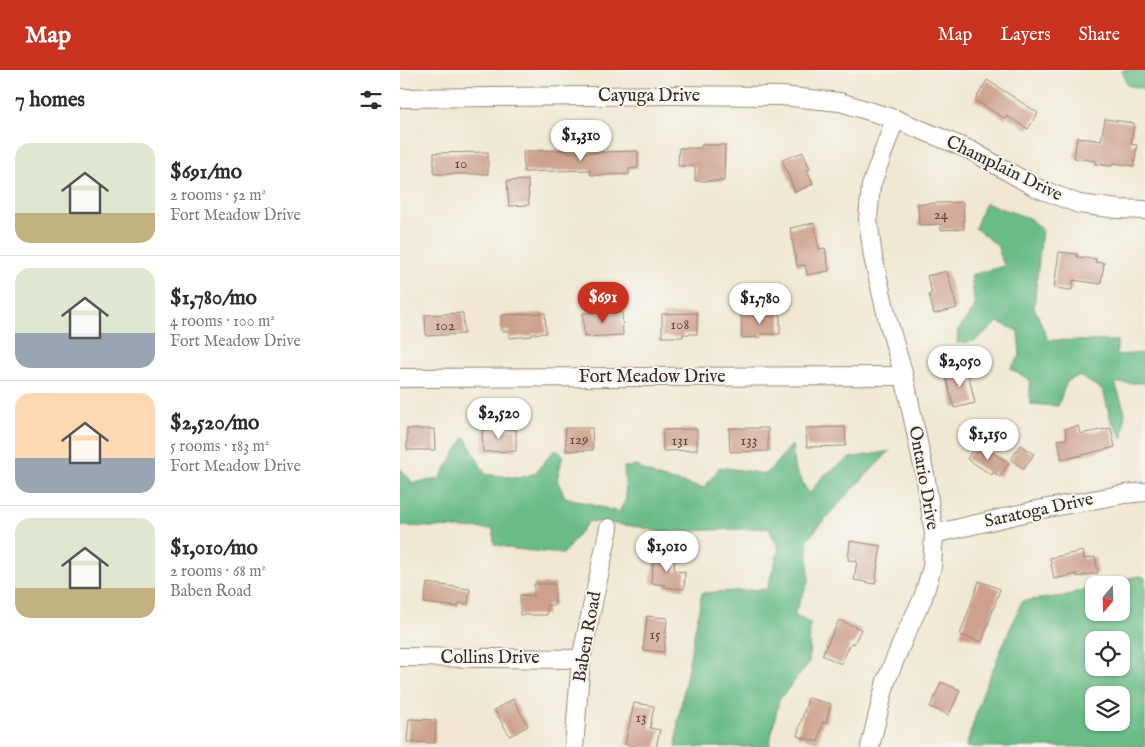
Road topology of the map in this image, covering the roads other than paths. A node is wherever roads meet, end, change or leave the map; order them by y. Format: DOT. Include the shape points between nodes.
graph roads {
  1 [pos="400,98"];
  2 [pos="895,119"];
  3 [pos="1145,210"];
  4 [pos="904,376"];
  5 [pos="400,378"];
  6 [pos="1145,492"];
  7 [pos="609,528"];
  8 [pos="934,534"];
  9 [pos="400,658"];
  10 [pos="581,659"];
  11 [pos="574,747"];
  12 [pos="870,747"];
  1 -- 2 [label="street, Cayuga Drive" via="781,96 840,102"];
  2 -- 3 [label="street, Champlain Drive" via="970,150 1035,188 1078,204"];
  2 -- 4 [label="street, Ontario Drive" via="871,186 868,219 873,257"];
  4 -- 5 [label="street, Fort Meadow Drive"];
  4 -- 8 [label="street, Ontario Drive"];
  6 -- 8 [label="street, Saratoga Drive" via="1037,510"];
  7 -- 10 [label="street, Baben Road"];
  8 -- 12 [label="street, Ontario Drive" via="932,567 923,598 886,681"];
  9 -- 10 [label="street, Collins Drive"];
  10 -- 11 [label="street, Baben Road"];
}
